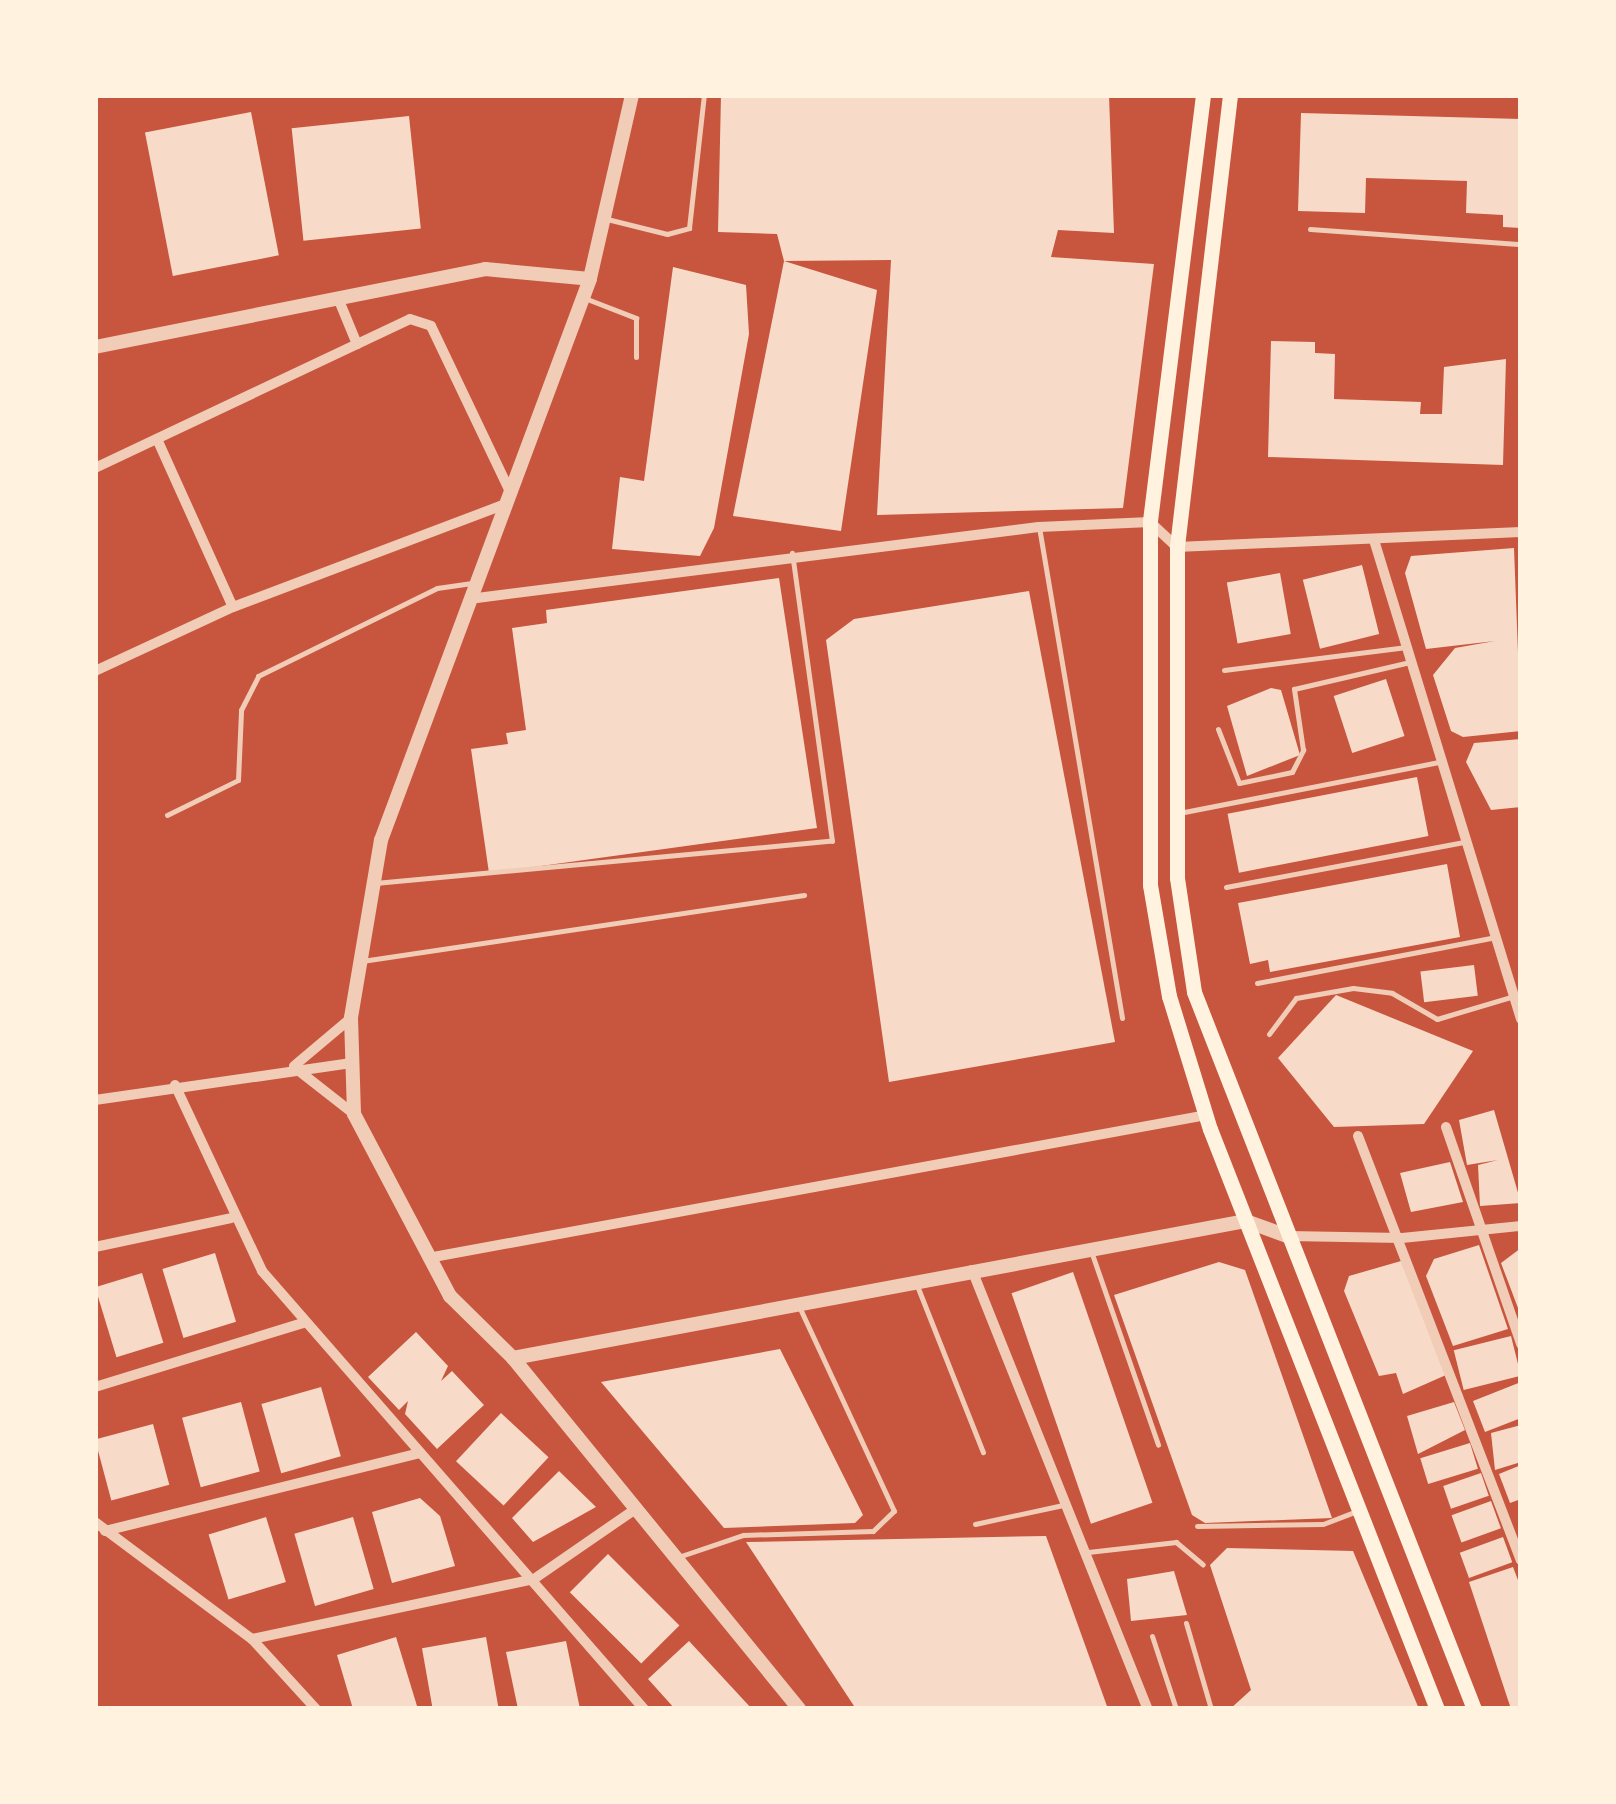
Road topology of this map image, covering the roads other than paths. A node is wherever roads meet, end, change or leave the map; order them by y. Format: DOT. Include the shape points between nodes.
graph roads {
  1 [pos="632,95"];
  2 [pos="704,95"];
  3 [pos="1203,95"];
  4 [pos="1230,95"];
  5 [pos="604,218"];
  6 [pos="1310,230"];
  7 [pos="1521,244"];
  8 [pos="590,280"];
  9 [pos="338,298"];
  10 [pos="584,298"];
  11 [pos="357,344"];
  12 [pos="95,347"];
  13 [pos="636,357"];
  14 [pos="157,439"];
  15 [pos="95,468"];
  16 [pos="514,501"];
  17 [pos="1150,522"];
  18 [pos="1039,527"];
  19 [pos="1521,532"];
  20 [pos="1374,540"];
  21 [pos="1177,547"];
  22 [pos="792,553"];
  23 [pos="480,591"];
  24 [pos="233,606"];
  25 [pos="1406,647"];
  26 [pos="1410,662"];
  27 [pos="1224,670"];
  28 [pos="95,671"];
  29 [pos="1218,729"];
  30 [pos="1440,762"];
  31 [pos="1176,814"];
  32 [pos="167,815"];
  33 [pos="1464,842"];
  34 [pos="372,883"];
  35 [pos="1226,887"];
  36 [pos="804,895"];
  37 [pos="1495,937"];
  38 [pos="358,962"];
  39 [pos="1257,982"];
  40 [pos="1514,996"];
  41 [pos="351,1018"];
  42 [pos="1122,1018"];
  43 [pos="1521,1019"];
  44 [pos="1269,1034"];
  45 [pos="352,1062"];
  46 [pos="293,1067"];
  47 [pos="175,1085"];
  48 [pos="95,1100"];
  49 [pos="354,1114"];
  50 [pos="1206,1115"];
  51 [pos="1446,1127"];
  52 [pos="1358,1136"];
  53 [pos="232,1218"];
  54 [pos="1246,1221"];
  55 [pos="1521,1226"];
  56 [pos="1482,1233"];
  57 [pos="1287,1236"];
  58 [pos="1402,1238"];
  59 [pos="95,1247"];
  60 [pos="1090,1248"];
  61 [pos="428,1258"];
  62 [pos="972,1270"];
  63 [pos="915,1280"];
  64 [pos="798,1303"];
  65 [pos="303,1324"];
  66 [pos="1521,1344"];
  67 [pos="513,1358"];
  68 [pos="95,1386"];
  69 [pos="1158,1445"];
  70 [pos="983,1452"];
  71 [pos="420,1454"];
  72 [pos="1066,1504"];
  73 [pos="636,1508"];
  74 [pos="1360,1510"];
  75 [pos="976,1524"];
  76 [pos="100,1526"];
  77 [pos="1198,1526"];
  78 [pos="1085,1552"];
  79 [pos="678,1556"];
  80 [pos="1521,1560"];
  81 [pos="1204,1566"];
  82 [pos="534,1579"];
  83 [pos="1186,1622"];
  84 [pos="1152,1636"];
  85 [pos="252,1639"];
  86 [pos="316,1709"];
  87 [pos="644,1709"];
  88 [pos="799,1709"];
  89 [pos="1148,1709"];
  90 [pos="1176,1709"];
  91 [pos="1211,1709"];
  92 [pos="1438,1709"];
  93 [pos="1474,1709"];
  1 -- 5 [label="street"];
  2 -- 5 [label="lane" via="689,228 667,234"];
  3 -- 17 [label="main road"];
  4 -- 21 [label="main road"];
  5 -- 8 [label="street"];
  6 -- 7 [label="lane"];
  8 -- 9 [label="street" via="485,269"];
  8 -- 10 [label="street"];
  9 -- 11 [label="street"];
  9 -- 12 [label="street"];
  10 -- 13 [label="lane" via="636,318"];
  10 -- 16 [label="street"];
  11 -- 14 [label="street"];
  11 -- 16 [label="street" via="410,319 431,326"];
  14 -- 15 [label="street"];
  14 -- 24 [label="street"];
  16 -- 23 [label="street"];
  16 -- 24 [label="street"];
  17 -- 18 [label="street"];
  17 -- 21 [label="street"];
  17 -- 50 [label="main road" via="1150,885 1169,996"];
  18 -- 22 [label="street"];
  18 -- 42 [label="lane"];
  19 -- 20 [label="street"];
  20 -- 21 [label="street"];
  20 -- 25 [label="street"];
  21 -- 31 [label="main road"];
  22 -- 23 [label="street"];
  22 -- 34 [label="lane" via="832,841"];
  23 -- 32 [label="lane" via="437,588 258,676 241,710 238,780"];
  23 -- 34 [label="street"];
  24 -- 28 [label="street"];
  25 -- 26 [label="street"];
  25 -- 27 [label="lane"];
  26 -- 29 [label="lane" via="1294,689 1303,756 1292,772 1240,783"];
  26 -- 30 [label="street"];
  30 -- 31 [label="lane"];
  30 -- 33 [label="street"];
  31 -- 57 [label="main road" via="1194,992"];
  33 -- 35 [label="lane"];
  33 -- 37 [label="street"];
  34 -- 38 [label="street"];
  36 -- 38 [label="lane"];
  37 -- 39 [label="lane"];
  37 -- 40 [label="street"];
  38 -- 41 [label="street"];
  40 -- 43 [label="street"];
  40 -- 44 [label="lane" via="1437,1019 1392,993 1354,988 1296,998"];
  41 -- 45 [label="street"];
  41 -- 46 [label="street"];
  45 -- 46 [label="street"];
  45 -- 49 [label="street"];
  46 -- 47 [label="street"];
  46 -- 49 [label="street"];
  47 -- 48 [label="street"];
  47 -- 53 [label="street"];
  49 -- 61 [label="street"];
  50 -- 54 [label="main road"];
  50 -- 61 [label="street"];
  51 -- 56 [label="street"];
  52 -- 58 [label="street"];
  53 -- 59 [label="street"];
  53 -- 65 [label="street"];
  54 -- 57 [label="street"];
  54 -- 60 [label="street"];
  54 -- 74 [label="main road"];
  55 -- 56 [label="street"];
  56 -- 58 [label="street"];
  56 -- 66 [label="street"];
  57 -- 58 [label="street"];
  57 -- 93 [label="main road"];
  58 -- 80 [label="street"];
  60 -- 62 [label="street"];
  60 -- 69 [label="lane"];
  61 -- 67 [label="street" via="450,1296"];
  62 -- 63 [label="street"];
  62 -- 72 [label="street"];
  63 -- 64 [label="street"];
  63 -- 70 [label="lane"];
  64 -- 67 [label="street"];
  64 -- 79 [label="lane" via="894,1511 873,1532 743,1535"];
  65 -- 68 [label="street"];
  65 -- 71 [label="street"];
  67 -- 73 [label="street"];
  71 -- 76 [label="street"];
  71 -- 82 [label="street"];
  72 -- 75 [label="lane"];
  72 -- 78 [label="street"];
  73 -- 79 [label="street"];
  73 -- 82 [label="street"];
  74 -- 77 [label="lane" via="1323,1524"];
  74 -- 92 [label="main road"];
  76 -- 85 [label="street"];
  78 -- 81 [label="lane" via="1176,1542"];
  78 -- 89 [label="street"];
  79 -- 88 [label="street"];
  82 -- 85 [label="street"];
  82 -- 87 [label="street"];
  83 -- 91 [label="lane"];
  84 -- 90 [label="lane"];
  85 -- 86 [label="street"];
}
